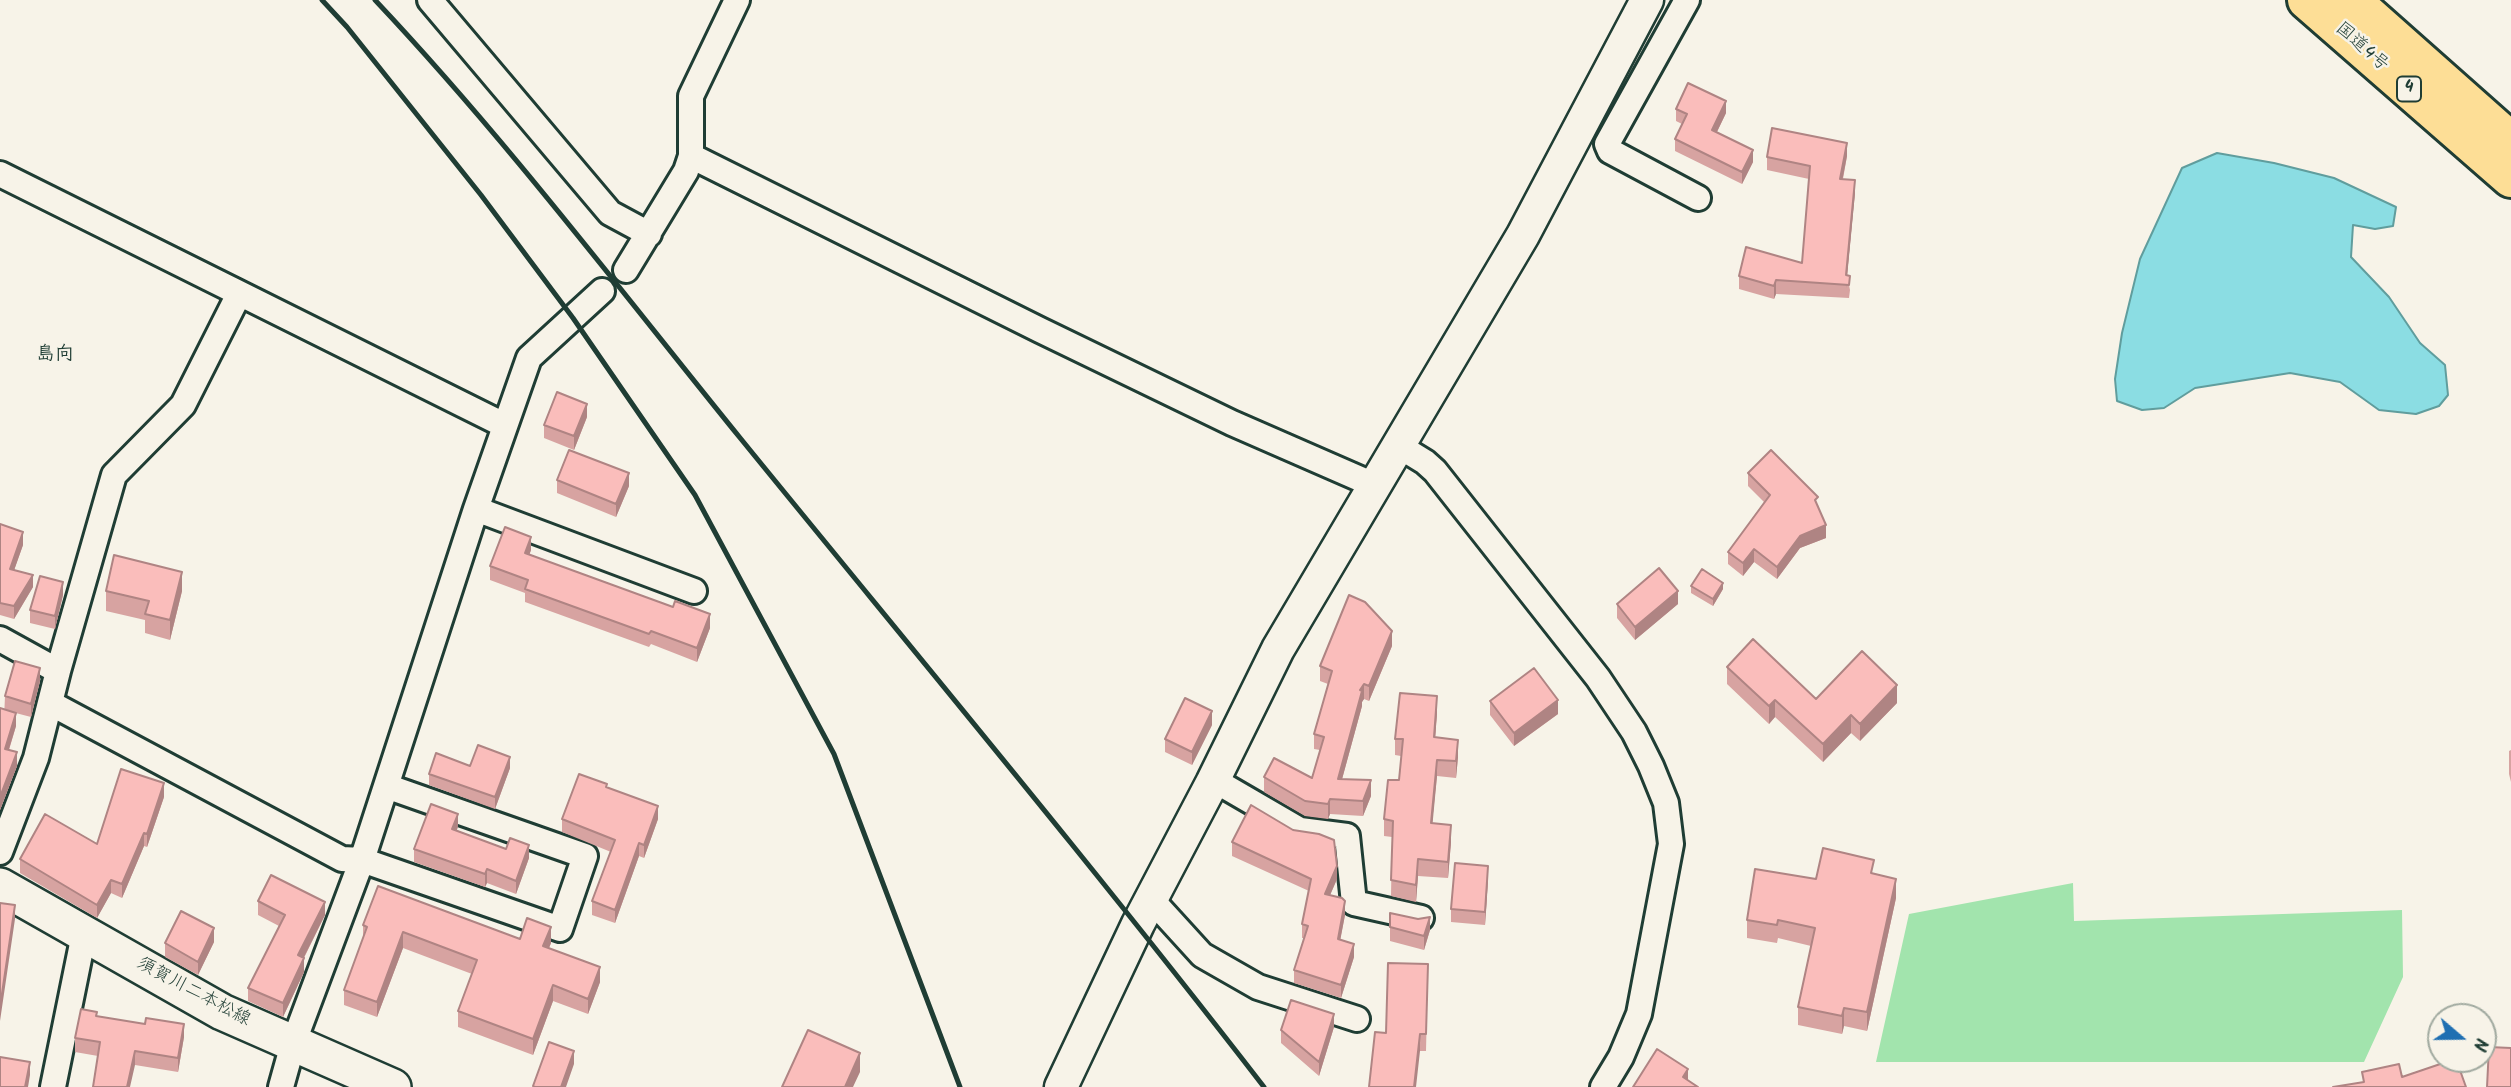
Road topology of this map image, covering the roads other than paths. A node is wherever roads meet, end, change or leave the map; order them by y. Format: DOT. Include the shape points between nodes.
graph roads {
  1 [pos="430,0"];
  2 [pos="737,0"];
  3 [pos="1647,0"];
  4 [pos="1687,0"];
  5 [pos="2307,0"];
  6 [pos="2351,0"];
  7 [pos="2511,142"];
  8 [pos="691,156"];
  9 [pos="0,174"];
  10 [pos="2511,178"];
  11 [pos="1698,198"];
  12 [pos="649,234"];
  13 [pos="626,270"];
  14 [pos="602,291"];
  15 [pos="239,294"];
  16 [pos="504,425"];
  17 [pos="1399,446"];
  18 [pos="1374,485"];
  19 [pos="476,509"];
  20 [pos="694,591"];
  21 [pos="0,639"];
  22 [pos="58,671"];
  23 [pos="50,703"];
  24 [pos="1214,780"];
  25 [pos="386,786"];
  26 [pos="0,852"];
  27 [pos="362,860"];
  28 [pos="0,886"];
  29 [pos="1151,899"];
  30 [pos="1421,918"];
  31 [pos="84,934"];
  32 [pos="1357,1019"];
  33 [pos="293,1044"];
  34 [pos="53,1087"];
  35 [pos="281,1087"];
  36 [pos="393,1087"];
  37 [pos="1061,1087"];
  38 [pos="1603,1087"];
  1 -- 12 [label="street" via="610,213"];
  2 -- 8 [label="street" via="691,96"];
  3 -- 17 [label="street" via="1523,235"];
  4 -- 11 [label="street" via="1607,144 1610,151"];
  5 -- 10 [label="highway, 国道4号 / 4"];
  6 -- 7 [label="highway, 国道4号 / 4"];
  8 -- 12 [label="street"];
  8 -- 18 [label="street" via="1220,417"];
  9 -- 15 [label="street"];
  12 -- 13 [label="street"];
  14 -- 16 [label="street" via="529,358"];
  15 -- 16 [label="street"];
  15 -- 22 [label="street" via="183,405 114,475"];
  16 -- 19 [label="street"];
  17 -- 18 [label="street"];
  17 -- 38 [label="street" via="1435,471 1598,678 1634,732 1666,803 1671,844 1639,1014"];
  18 -- 24 [label="street" via="1278,649"];
  19 -- 20 [label="street"];
  19 -- 25 [label="street"];
  21 -- 22 [label="street"];
  22 -- 23 [label="street"];
  23 -- 26 [label="street" via="27,788"];
  23 -- 27 [label="street" via="342,859"];
  24 -- 29 [label="street"];
  24 -- 30 [label="street" via="1300,830 1348,836 1354,903"];
  25 -- 27 [label="street"];
  25 -- 27 [label="street" via="584,856 560,929"];
  27 -- 33 [label="street"];
  28 -- 31 [label="main road, 須賀川二本松線"];
  29 -- 32 [label="street" via="1202,955 1224,968 1258,987"];
  29 -- 37 [label="street"];
  31 -- 33 [label="main road, 須賀川二本松線" via="222,1012"];
  31 -- 34 [label="street"];
  33 -- 35 [label="street"];
  33 -- 36 [label="main road, 須賀川二本松線"];
}
